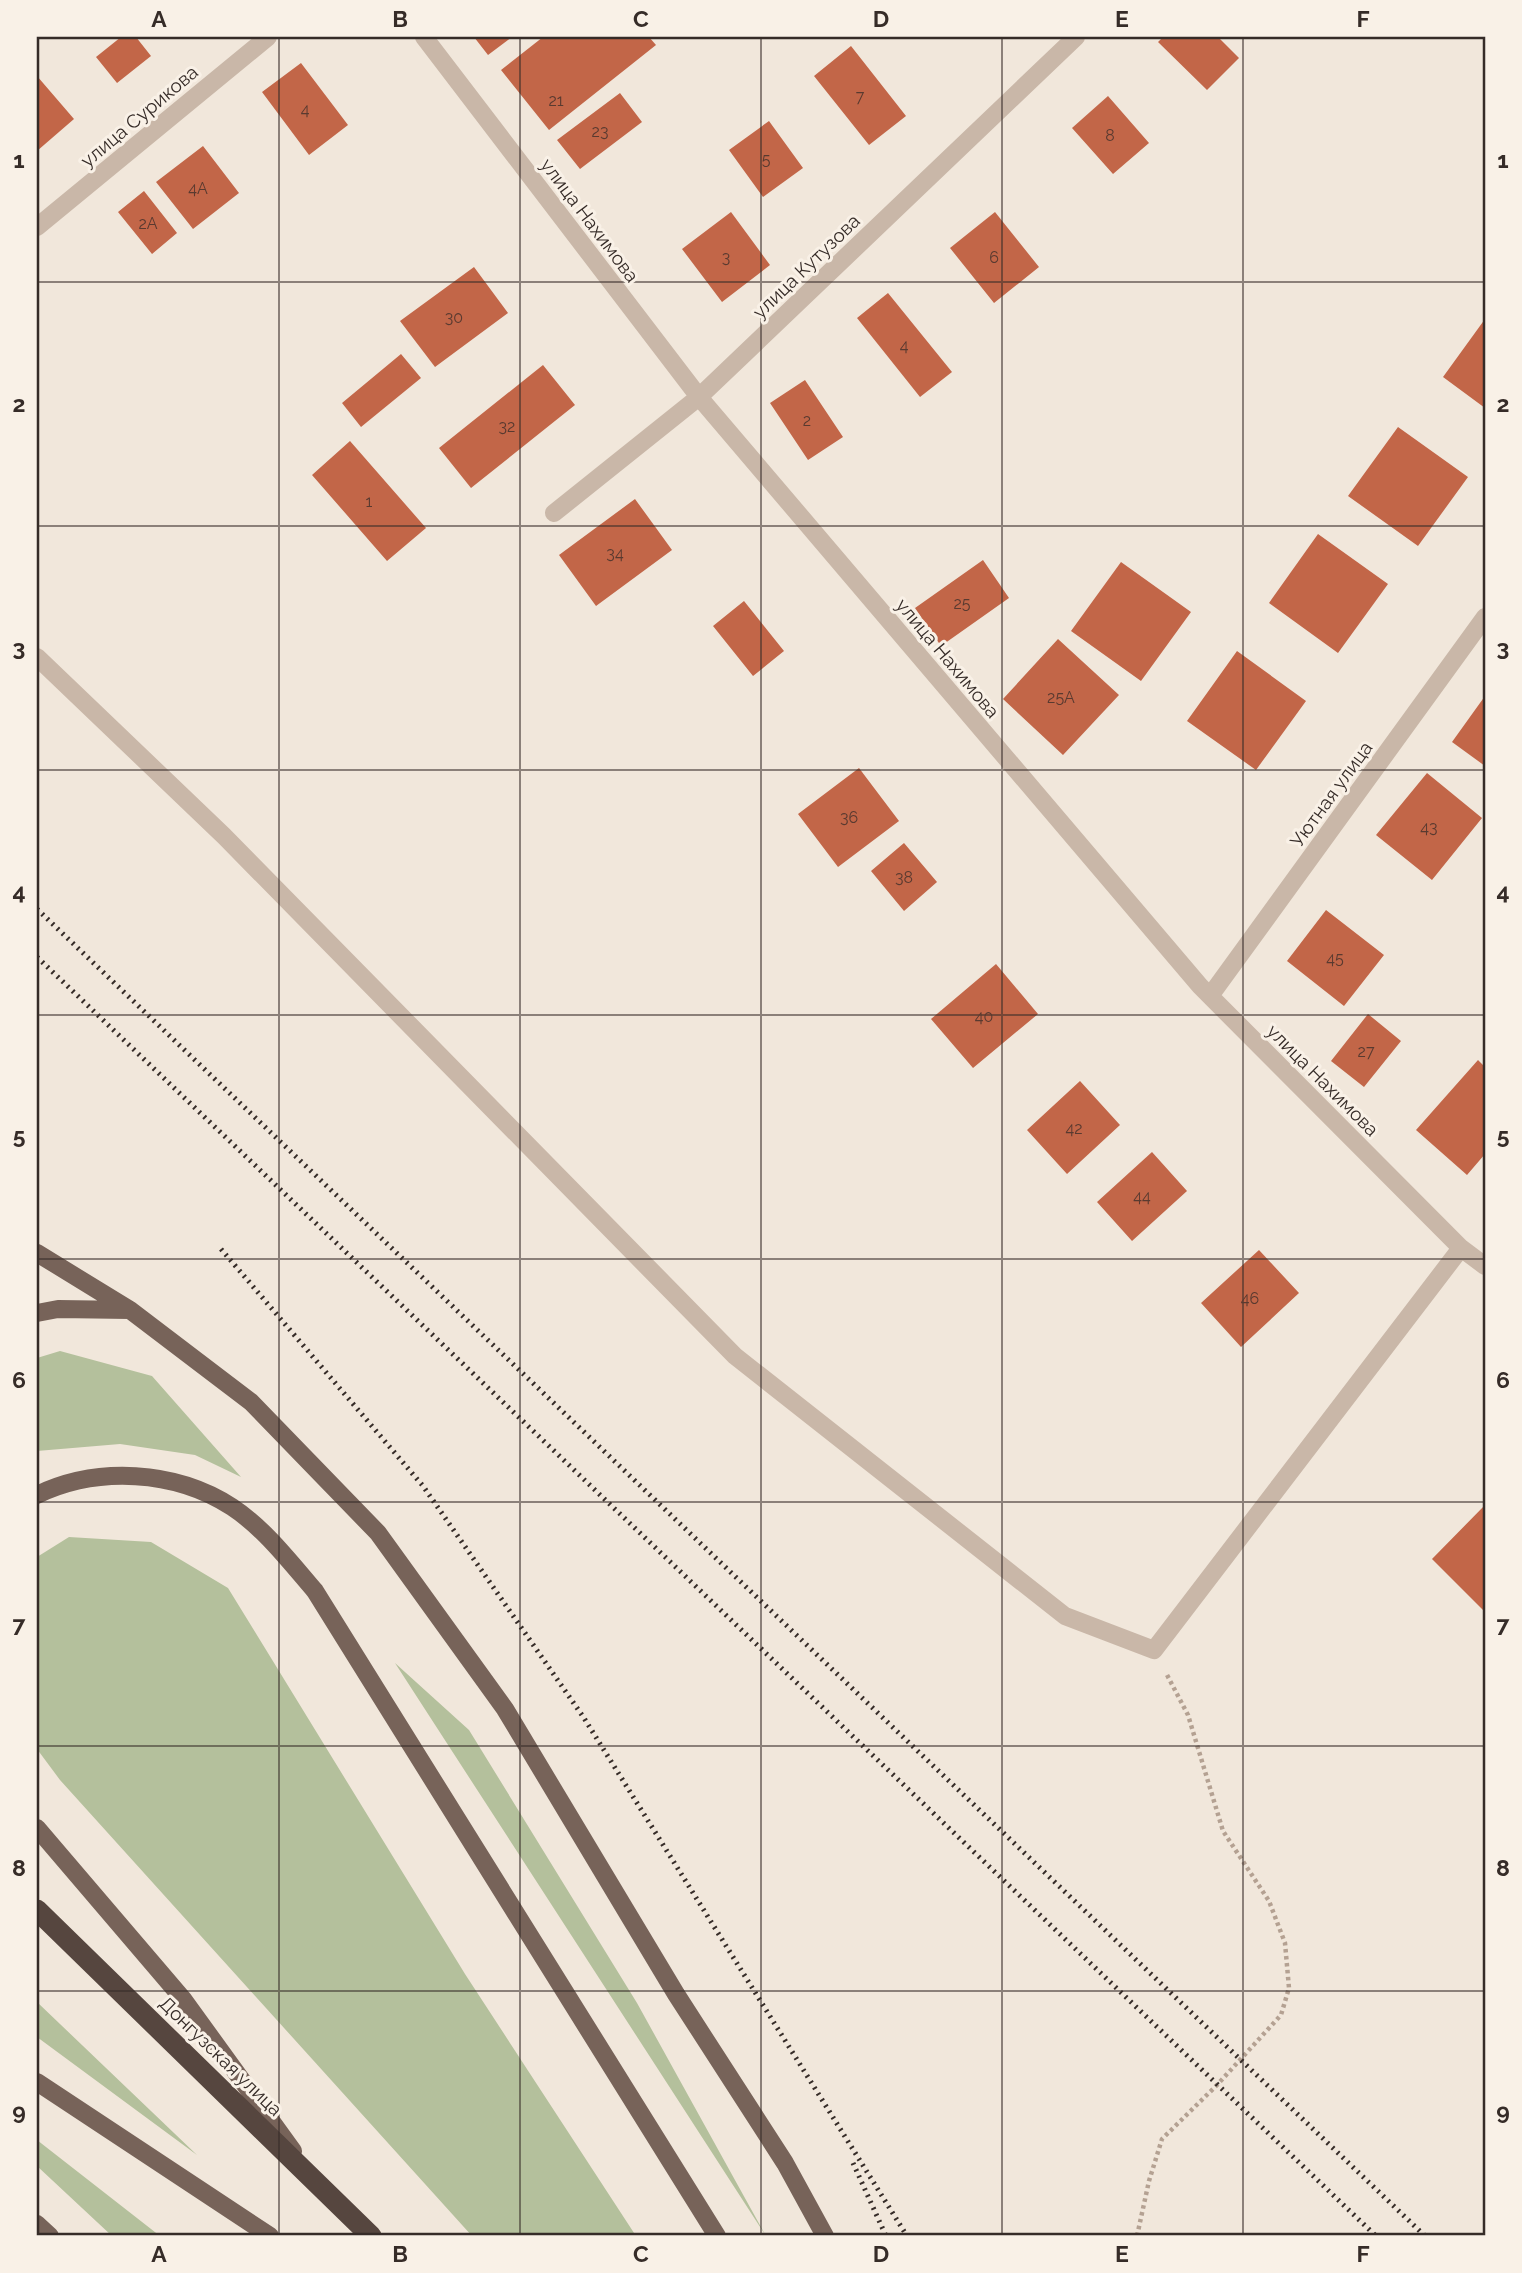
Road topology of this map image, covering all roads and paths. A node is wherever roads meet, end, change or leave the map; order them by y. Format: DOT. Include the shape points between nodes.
graph roads {
  1 [pos="268,37"];
  2 [pos="424,37"];
  3 [pos="1076,37"];
  4 [pos="37,227"];
  5 [pos="699,397"];
  6 [pos="554,513"];
  7 [pos="1485,617"];
  8 [pos="37,657"];
  9 [pos="1210,996"];
  10 [pos="1461,1248"];
  11 [pos="37,1254"];
  12 [pos="1485,1266"];
  13 [pos="131,1310"];
  14 [pos="37,1313"];
  15 [pos="37,1495"];
  16 [pos="1154,1650"];
  17 [pos="37,1828"];
  18 [pos="37,1910"];
  19 [pos="37,2082"];
  20 [pos="309,2173"];
  21 [pos="37,2224"];
  22 [pos="50,2236"];
  23 [pos="270,2236"];
  24 [pos="371,2236"];
  25 [pos="718,2236"];
  26 [pos="825,2236"];
  27 [pos="1138,2236"];
  1 -- 4 [label="street, улица Сурикова"];
  2 -- 5 [label="street, улица Нахимова"];
  3 -- 5 [label="street, улица Кутузова"];
  5 -- 6 [label="street, улица Кутузова"];
  5 -- 9 [label="street, улица Нахимова"];
  7 -- 9 [label="street, Уютная улица"];
  8 -- 16 [label="street" via="224,836 736,1356 1065,1616"];
  9 -- 10 [label="street, улица Нахимова"];
  10 -- 12 [label="street, улица Нахимова"];
  10 -- 16 [label="street"];
  11 -- 13 [label="main road"];
  13 -- 14 [label="main road"];
  13 -- 26 [label="main road" via="251,1402 378,1533 416,1583 505,1709 676,1994 785,2163"];
  15 -- 25 [label="main road" via="62,1483 126,1474 190,1486 233,1507 275,1544 315,1591"];
  16 -- 27 [label="path" via="1188,1716 1223,1831 1269,1901 1285,1943 1289,1988 1281,2015 1162,2139"];
  17 -- 20 [label="main road" via="183,1999"];
  18 -- 20 [label="highway, Донгузская улица"];
  19 -- 23 [label="main road"];
  20 -- 24 [label="highway, Донгузская улица"];
  21 -- 22 [label="main road"];
}
